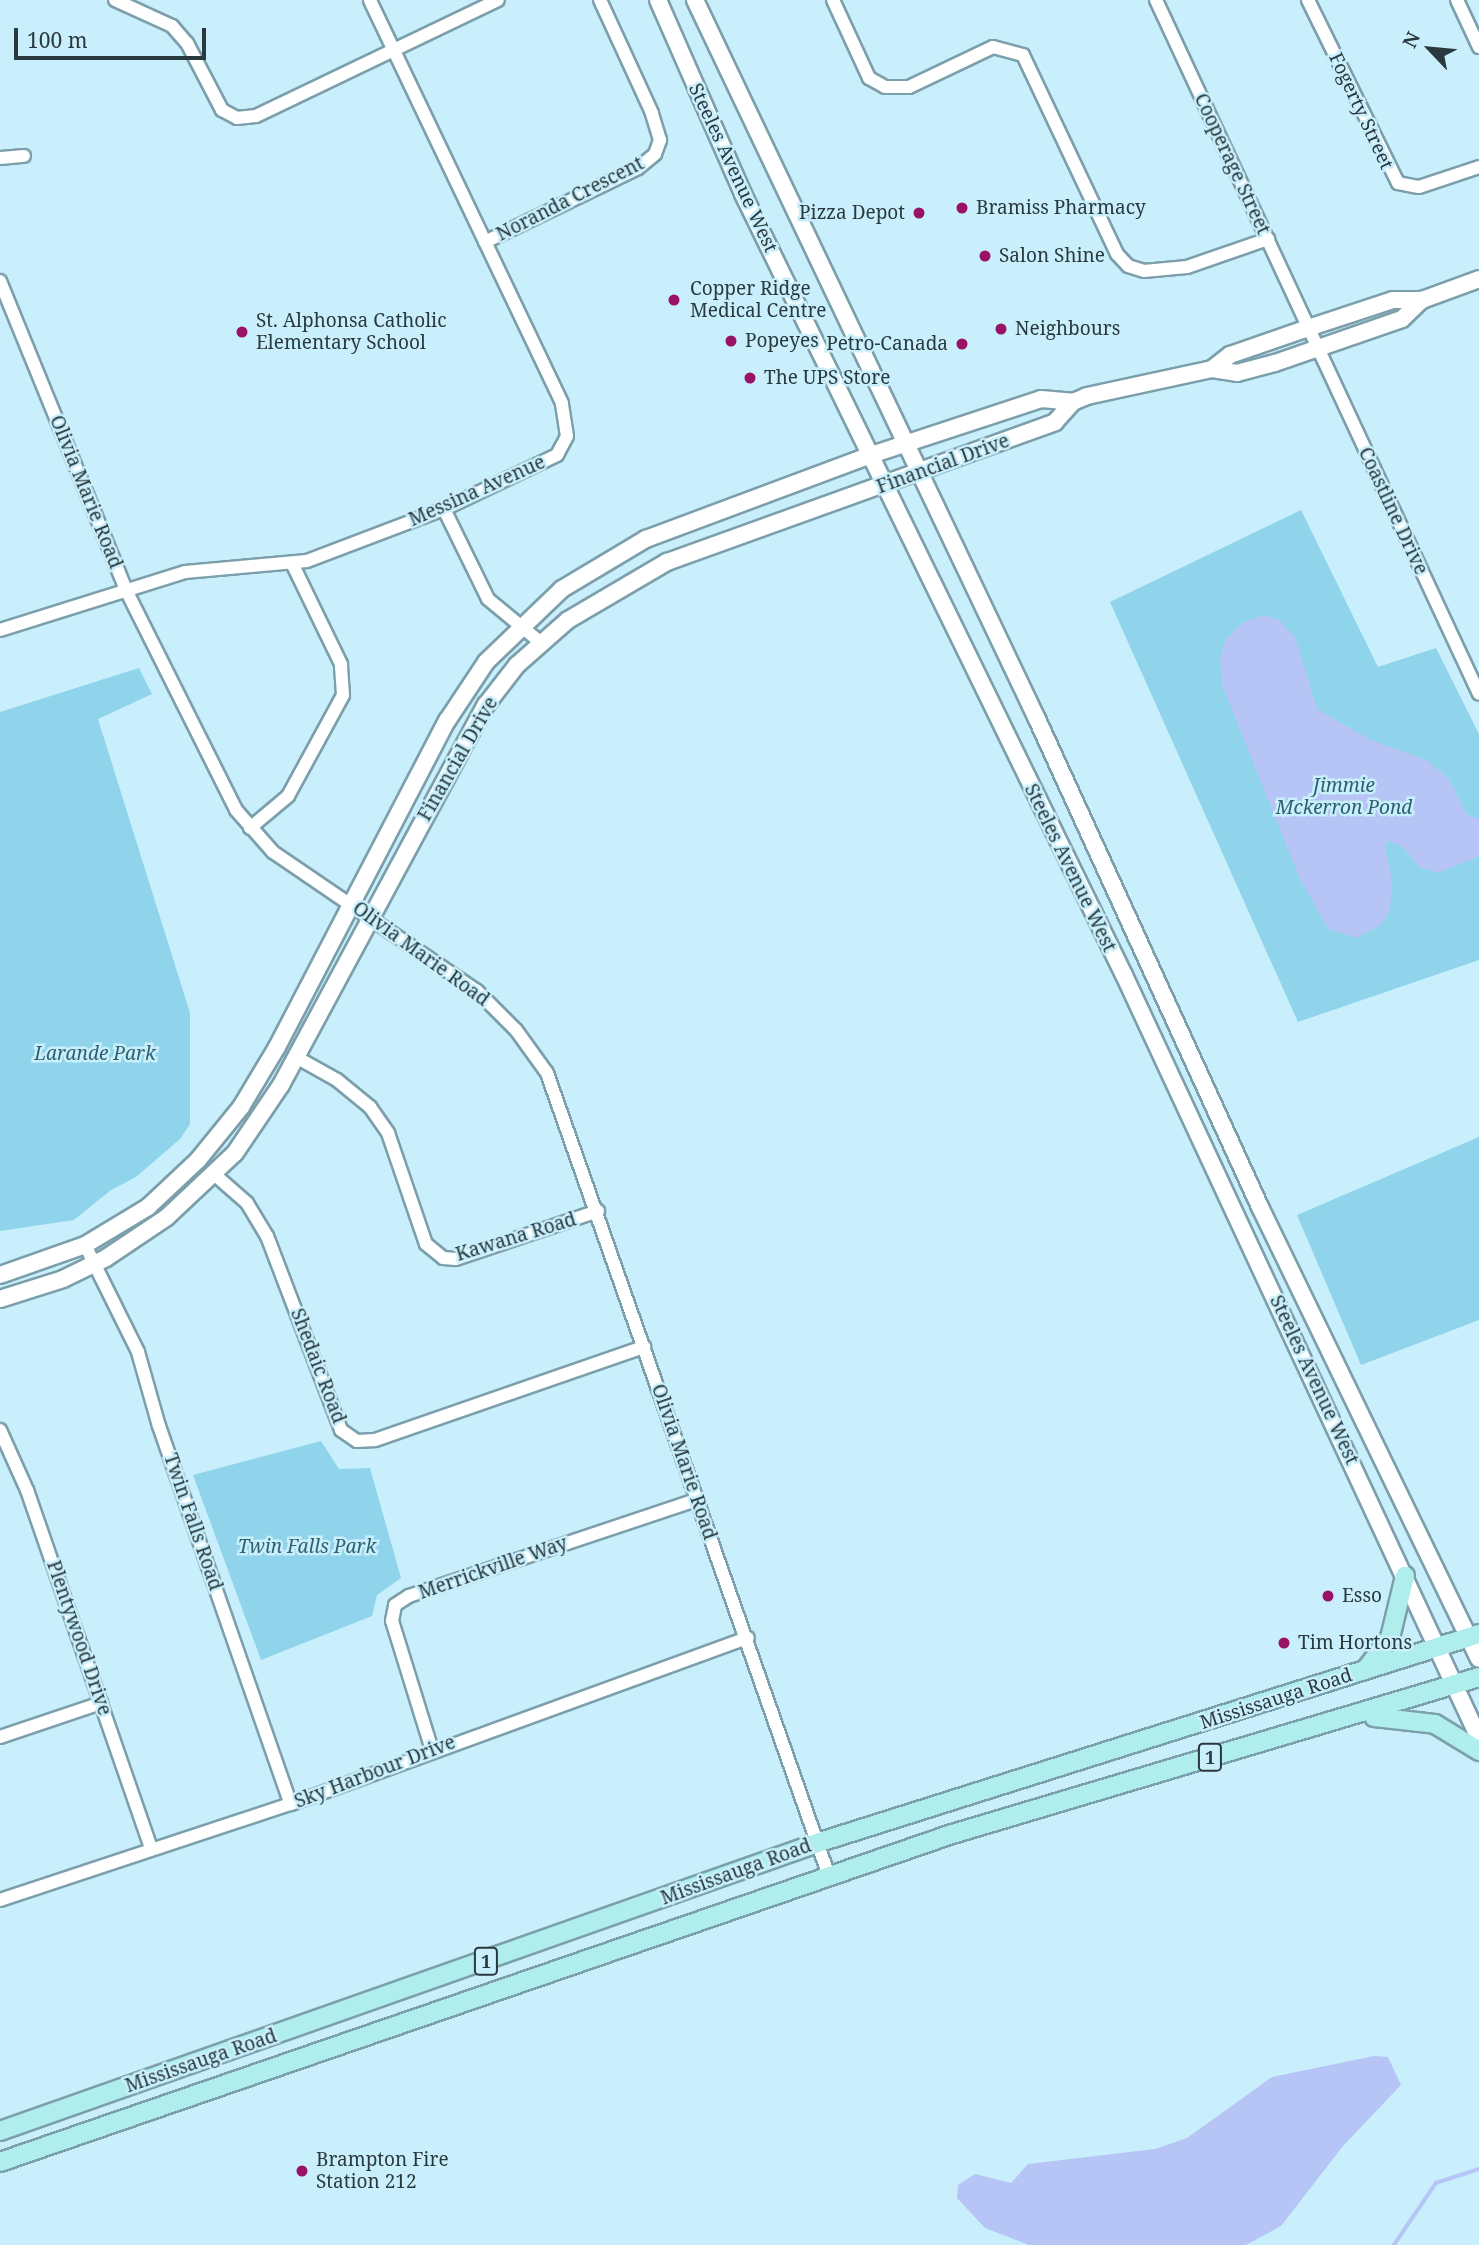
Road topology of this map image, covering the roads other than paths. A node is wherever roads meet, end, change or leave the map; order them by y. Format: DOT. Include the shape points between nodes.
graph roads {
  1 [pos="115,0"];
  2 [pos="370,0"];
  3 [pos="498,0"];
  4 [pos="600,0"];
  5 [pos="658,0"];
  6 [pos="695,0"];
  7 [pos="833,0"];
  8 [pos="1156,0"];
  9 [pos="1308,0"];
  10 [pos="1457,0"];
  11 [pos="1479,47"];
  12 [pos="392,48"];
  13 [pos="24,156"];
  14 [pos="0,158"];
  15 [pos="1479,167"];
  16 [pos="1268,239"];
  17 [pos="485,242"];
  18 [pos="1479,279"];
  19 [pos="0,281"];
  20 [pos="1422,300"];
  21 [pos="1308,328"];
  22 [pos="1318,349"];
  23 [pos="1212,369"];
  24 [pos="1073,402"];
  25 [pos="905,443"];
  26 [pos="868,456"];
  27 [pos="920,473"];
  28 [pos="883,486"];
  29 [pos="444,509"];
  30 [pos="292,563"];
  31 [pos="125,588"];
  32 [pos="520,625"];
  33 [pos="0,630"];
  34 [pos="540,642"];
  35 [pos="1479,694"];
  36 [pos="250,828"];
  37 [pos="353,904"];
  38 [pos="372,916"];
  39 [pos="296,1057"];
  40 [pos="214,1174"];
  41 [pos="598,1211"];
  42 [pos="85,1245"];
  43 [pos="94,1264"];
  44 [pos="0,1275"];
  45 [pos="0,1299"];
  46 [pos="644,1348"];
  47 [pos="0,1430"];
  48 [pos="695,1500"];
  49 [pos="1405,1576"];
  50 [pos="1474,1636"];
  51 [pos="748,1638"];
  52 [pos="1437,1646"];
  53 [pos="1479,1659"];
  54 [pos="1364,1670"];
  55 [pos="1479,1677"];
  56 [pos="1455,1685"];
  57 [pos="101,1703"];
  58 [pos="1339,1721"];
  59 [pos="0,1737"];
  60 [pos="1479,1738"];
  61 [pos="432,1750"];
  62 [pos="1479,1751"];
  63 [pos="291,1804"];
  64 [pos="820,1842"];
  65 [pos="151,1848"];
  66 [pos="829,1876"];
  67 [pos="0,1900"];
  68 [pos="0,2131"];
  69 [pos="0,2162"];
  1 -- 12 [label="street" via="172,26 187,43 222,110 237,118 256,116"];
  2 -- 12 [label="street, Messina Avenue"];
  3 -- 12 [label="street"];
  4 -- 17 [label="street, Noranda Crescent" via="652,113 660,140 655,155 638,168"];
  5 -- 26 [label="main road, Steeles Avenue West" via="743,194"];
  6 -- 25 [label="main road, Steeles Avenue West"];
  7 -- 16 [label="street" via="869,78 885,87 909,87 993,47 1023,55 1117,254 1128,266 1144,271 1187,267"];
  8 -- 16 [label="street, Cooperage Street"];
  9 -- 15 [label="street, Fogerty Street" via="1398,183 1419,187"];
  10 -- 11 [label="street"];
  12 -- 17 [label="street, Messina Avenue"];
  13 -- 14 [label="street"];
  16 -- 21 [label="street, Cooperage Street"];
  17 -- 29 [label="street, Messina Avenue" via="562,403 567,436 557,455"];
  18 -- 20 [label="main road, Financial Drive"];
  19 -- 31 [label="street, Olivia Marie Road"];
  20 -- 21 [label="main road, Financial Drive" via="1393,299"];
  20 -- 22 [label="main road, Financial Drive" via="1402,319"];
  21 -- 22 [label="street, Coastline Drive"];
  21 -- 23 [label="main road, Financial Drive" via="1230,355"];
  22 -- 23 [label="main road, Financial Drive" via="1237,373"];
  22 -- 35 [label="street, Coastline Drive"];
  23 -- 24 [label="main road, Financial Drive"];
  24 -- 25 [label="main road, Financial Drive" via="1041,399"];
  24 -- 27 [label="main road, Financial Drive" via="1055,422"];
  25 -- 26 [label="main road, Financial Drive"];
  25 -- 27 [label="main road, Steeles Avenue West"];
  26 -- 28 [label="main road, Steeles Avenue West"];
  26 -- 32 [label="main road, Financial Drive" via="637,544 562,589"];
  27 -- 28 [label="main road, Financial Drive"];
  27 -- 50 [label="main road, Steeles Avenue West" via="1260,1207"];
  28 -- 34 [label="main road, Financial Drive" via="667,562 597,600"];
  28 -- 49 [label="main road, Steeles Avenue West" via="1124,975"];
  29 -- 30 [label="street, Messina Avenue"];
  29 -- 32 [label="street" via="488,599"];
  30 -- 31 [label="street, Messina Avenue" via="185,572"];
  30 -- 36 [label="street" via="341,664 343,695 288,796"];
  31 -- 33 [label="street, Messina Avenue"];
  31 -- 36 [label="street, Olivia Marie Road" via="223,785"];
  32 -- 34 [label="street"];
  32 -- 37 [label="main road, Financial Drive" via="486,662 447,721"];
  34 -- 38 [label="main road, Financial Drive" via="496,691 475,723"];
  36 -- 37 [label="street, Olivia Marie Road" via="274,852"];
  37 -- 38 [label="street, Olivia Marie Road"];
  37 -- 42 [label="main road, Financial Drive" via="241,1107 198,1160 148,1207"];
  38 -- 39 [label="main road, Financial Drive"];
  38 -- 41 [label="street, Olivia Marie Road" via="477,991 516,1030 547,1073"];
  39 -- 40 [label="main road, Financial Drive" via="242,1143"];
  39 -- 41 [label="street, Kawana Road" via="337,1080 370,1107 388,1133 426,1244 443,1258 456,1259"];
  40 -- 43 [label="main road, Financial Drive" via="167,1217"];
  40 -- 46 [label="street, Shedaic Road" via="247,1203 267,1236 341,1430 357,1441 375,1440"];
  41 -- 46 [label="street, Olivia Marie Road"];
  42 -- 43 [label="street, Twin Falls Road"];
  42 -- 44 [label="main road, Financial Drive"];
  43 -- 45 [label="main road, Financial Drive"];
  43 -- 63 [label="street, Twin Falls Road" via="138,1352 159,1426"];
  46 -- 48 [label="street, Olivia Marie Road"];
  47 -- 57 [label="street, Plentywood Drive" via="27,1490"];
  48 -- 51 [label="street, Olivia Marie Road"];
  48 -- 61 [label="street, Merrickville Way" via="409,1596 395,1605 392,1621"];
  49 -- 52 [label="main road, Steeles Avenue West"];
  49 -- 54 [label="main road" via="1390,1638"];
  50 -- 52 [label="main road, Mississauga Road / 1"];
  50 -- 53 [label="main road, Steeles Avenue West"];
  51 -- 61 [label="street, Sky Harbour Drive"];
  51 -- 64 [label="street, Olivia Marie Road"];
  52 -- 54 [label="main road, Mississauga Road / 1"];
  52 -- 56 [label="main road, Steeles Avenue West"];
  54 -- 64 [label="main road, Mississauga Road / 1"];
  55 -- 56 [label="main road, Mississauga Road / 1"];
  56 -- 58 [label="main road, Mississauga Road / 1"];
  56 -- 60 [label="main road, Steeles Avenue West"];
  57 -- 59 [label="street"];
  57 -- 65 [label="street, Plentywood Drive"];
  58 -- 62 [label="main road" via="1385,1716 1416,1719 1452,1732"];
  58 -- 66 [label="main road, Mississauga Road / 1" via="1081,1793"];
  61 -- 63 [label="street, Sky Harbour Drive"];
  63 -- 65 [label="street, Sky Harbour Drive"];
  64 -- 66 [label="street, Olivia Marie Road"];
  64 -- 68 [label="main road, Mississauga Road / 1"];
  65 -- 67 [label="street, Sky Harbour Drive"];
  66 -- 69 [label="main road, Mississauga Road / 1"];
}
